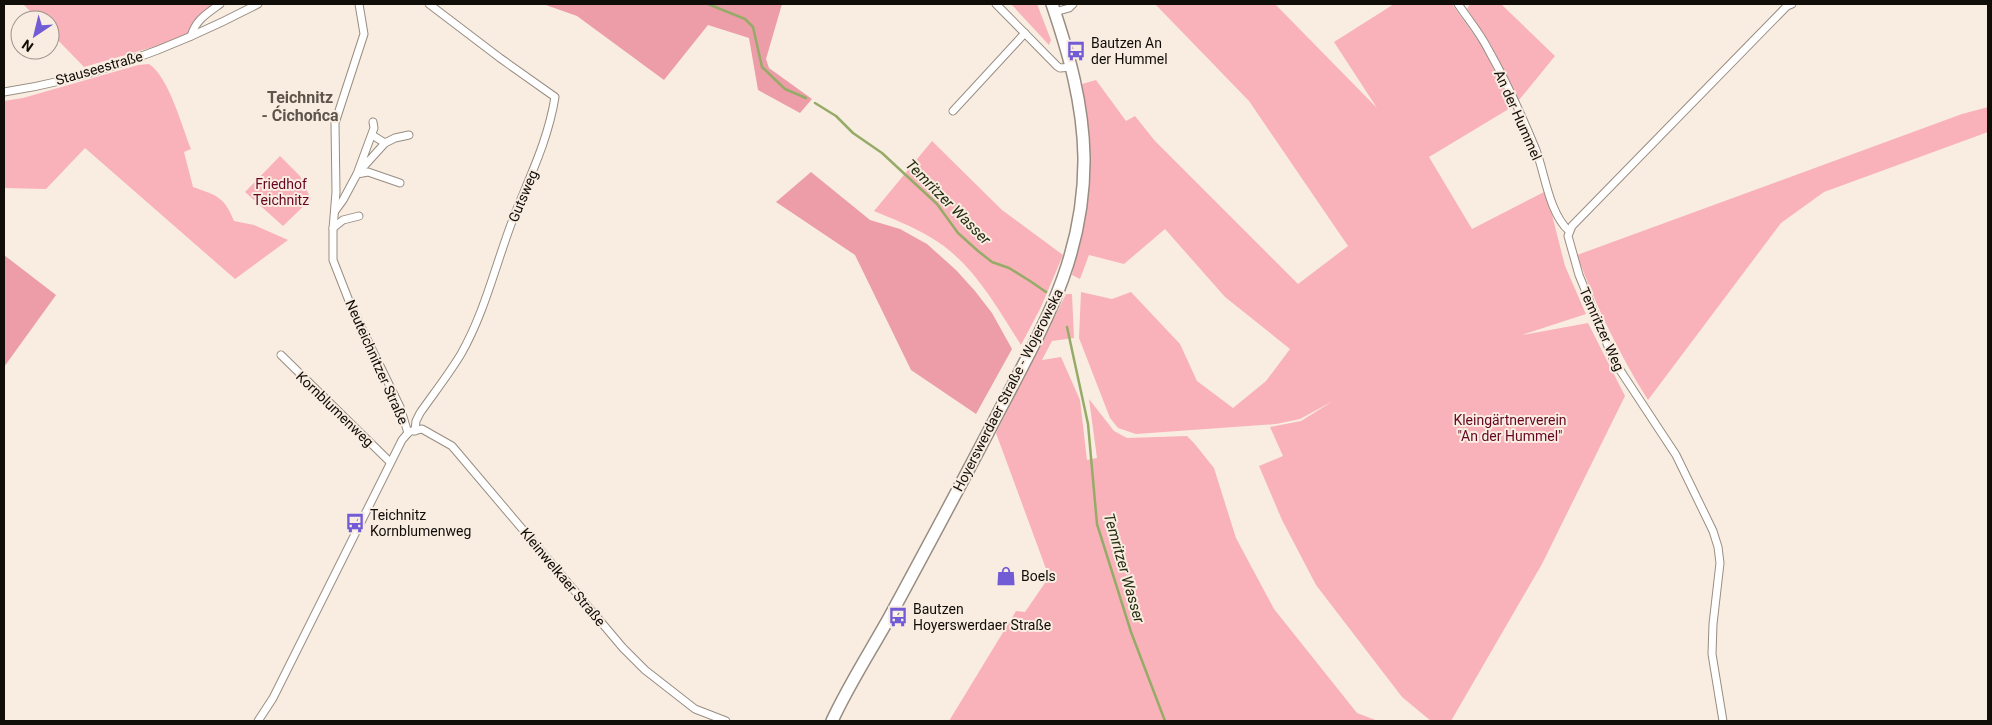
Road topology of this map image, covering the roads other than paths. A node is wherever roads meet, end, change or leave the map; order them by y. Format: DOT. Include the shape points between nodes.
graph roads {
  1 [pos="220,4"];
  2 [pos="258,4"];
  3 [pos="359,4"];
  4 [pos="429,4"];
  5 [pos="996,4"];
  6 [pos="1073,4"];
  7 [pos="1458,4"];
  8 [pos="1792,4"];
  9 [pos="1053,8"];
  10 [pos="1025,33"];
  11 [pos="191,36"];
  12 [pos="1072,66"];
  13 [pos="4,92"];
  14 [pos="953,111"];
  15 [pos="374,122"];
  16 [pos="372,135"];
  17 [pos="410,135"];
  18 [pos="385,143"];
  19 [pos="357,174"];
  20 [pos="400,183"];
  21 [pos="334,211"];
  22 [pos="359,216"];
  23 [pos="333,229"];
  24 [pos="1569,231"];
  25 [pos="281,355"];
  26 [pos="411,432"];
  27 [pos="390,462"];
  28 [pos="258,721"];
  29 [pos="726,721"];
  30 [pos="832,721"];
  31 [pos="1723,721"];
  1 -- 11 [label="street" via="201,17"];
  2 -- 11 [label="street, Stauseestraße"];
  3 -- 21 [label="street, Neuteichnitzer Straße" via="364,34 335,123"];
  4 -- 26 [label="street, Gutsweg" via="555,97 535,171 507,235 477,321 461,354 420,413"];
  5 -- 10 [label="street"];
  6 -- 9 [label="street" via="1069,8"];
  7 -- 24 [label="street, An der Hummel" via="1487,47 1515,103 1555,209"];
  8 -- 24 [label="street"];
  9 -- 12 [label="main road, Hoyerswerdaer Straße - Wojerowska"];
  10 -- 12 [label="street" via="1057,66"];
  10 -- 14 [label="street"];
  11 -- 13 [label="street, Stauseestraße" via="151,53 85,74"];
  12 -- 30 [label="main road, Hoyerswerdaer Straße - Wojerowska" via="1084,157 1078,227 1062,284 997,416"];
  15 -- 16 [label="street"];
  16 -- 18 [label="street"];
  16 -- 19 [label="street"];
  17 -- 18 [label="street"];
  18 -- 19 [label="street"];
  19 -- 20 [label="street" via="368,172"];
  19 -- 21 [label="street"];
  21 -- 23 [label="street, Neuteichnitzer Straße"];
  22 -- 23 [label="street" via="343,220"];
  23 -- 26 [label="street, Neuteichnitzer Straße" via="334,260 339,276"];
  24 -- 31 [label="street, Temritzer Weg" via="1568,241 1579,275 1614,361 1676,455 1713,531 1720,563 1712,654"];
  25 -- 27 [label="street, Kornblumenweg"];
  26 -- 27 [label="street, Neuteichnitzer Straße" via="402,440"];
  26 -- 29 [label="street, Kleinwelkaer Straße" via="422,429 452,446 605,628 645,670 695,709"];
  27 -- 28 [label="street, Neuteichnitzer Straße" via="276,692"];
}
